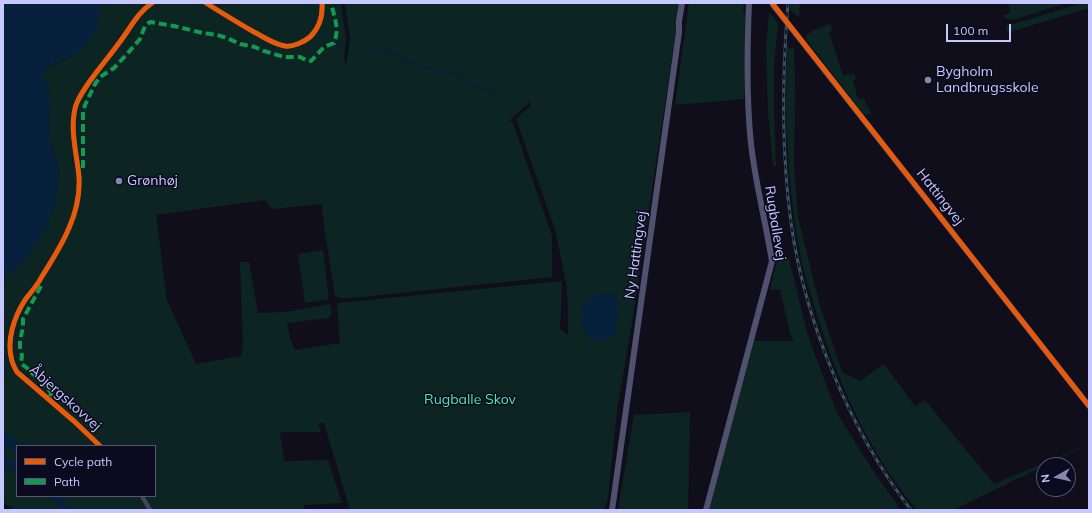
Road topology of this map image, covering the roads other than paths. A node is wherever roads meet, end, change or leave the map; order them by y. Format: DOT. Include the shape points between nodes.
graph roads {
  1 [pos="152,3"];
  2 [pos="206,3"];
  3 [pos="322,3"];
  4 [pos="682,3"];
  5 [pos="686,3"];
  6 [pos="749,3"];
  7 [pos="772,4"];
  8 [pos="679,32"];
  9 [pos="1089,406"];
  10 [pos="99,445"];
  11 [pos="143,497"];
  12 [pos="150,510"];
  13 [pos="612,510"];
  14 [pos="706,510"];
  1 -- 10 [label="street, Åbjergskovvej" via="138,16 89,83 77,104 74,130 79,191 75,210 56,254 16,318 11,339 10,353 17,372"];
  2 -- 3 [label="street" via="274,43 286,46 307,40 315,32 321,20"];
  4 -- 8 [label="street, Ny Hattingvej"];
  5 -- 8 [label="street"];
  6 -- 14 [label="street, Rugballevej" via="747,80 751,145 772,261"];
  7 -- 9 [label="street, Hattingvej, bridge"];
  8 -- 13 [label="street, Ny Hattingvej"];
  11 -- 12 [label="street"];
}
